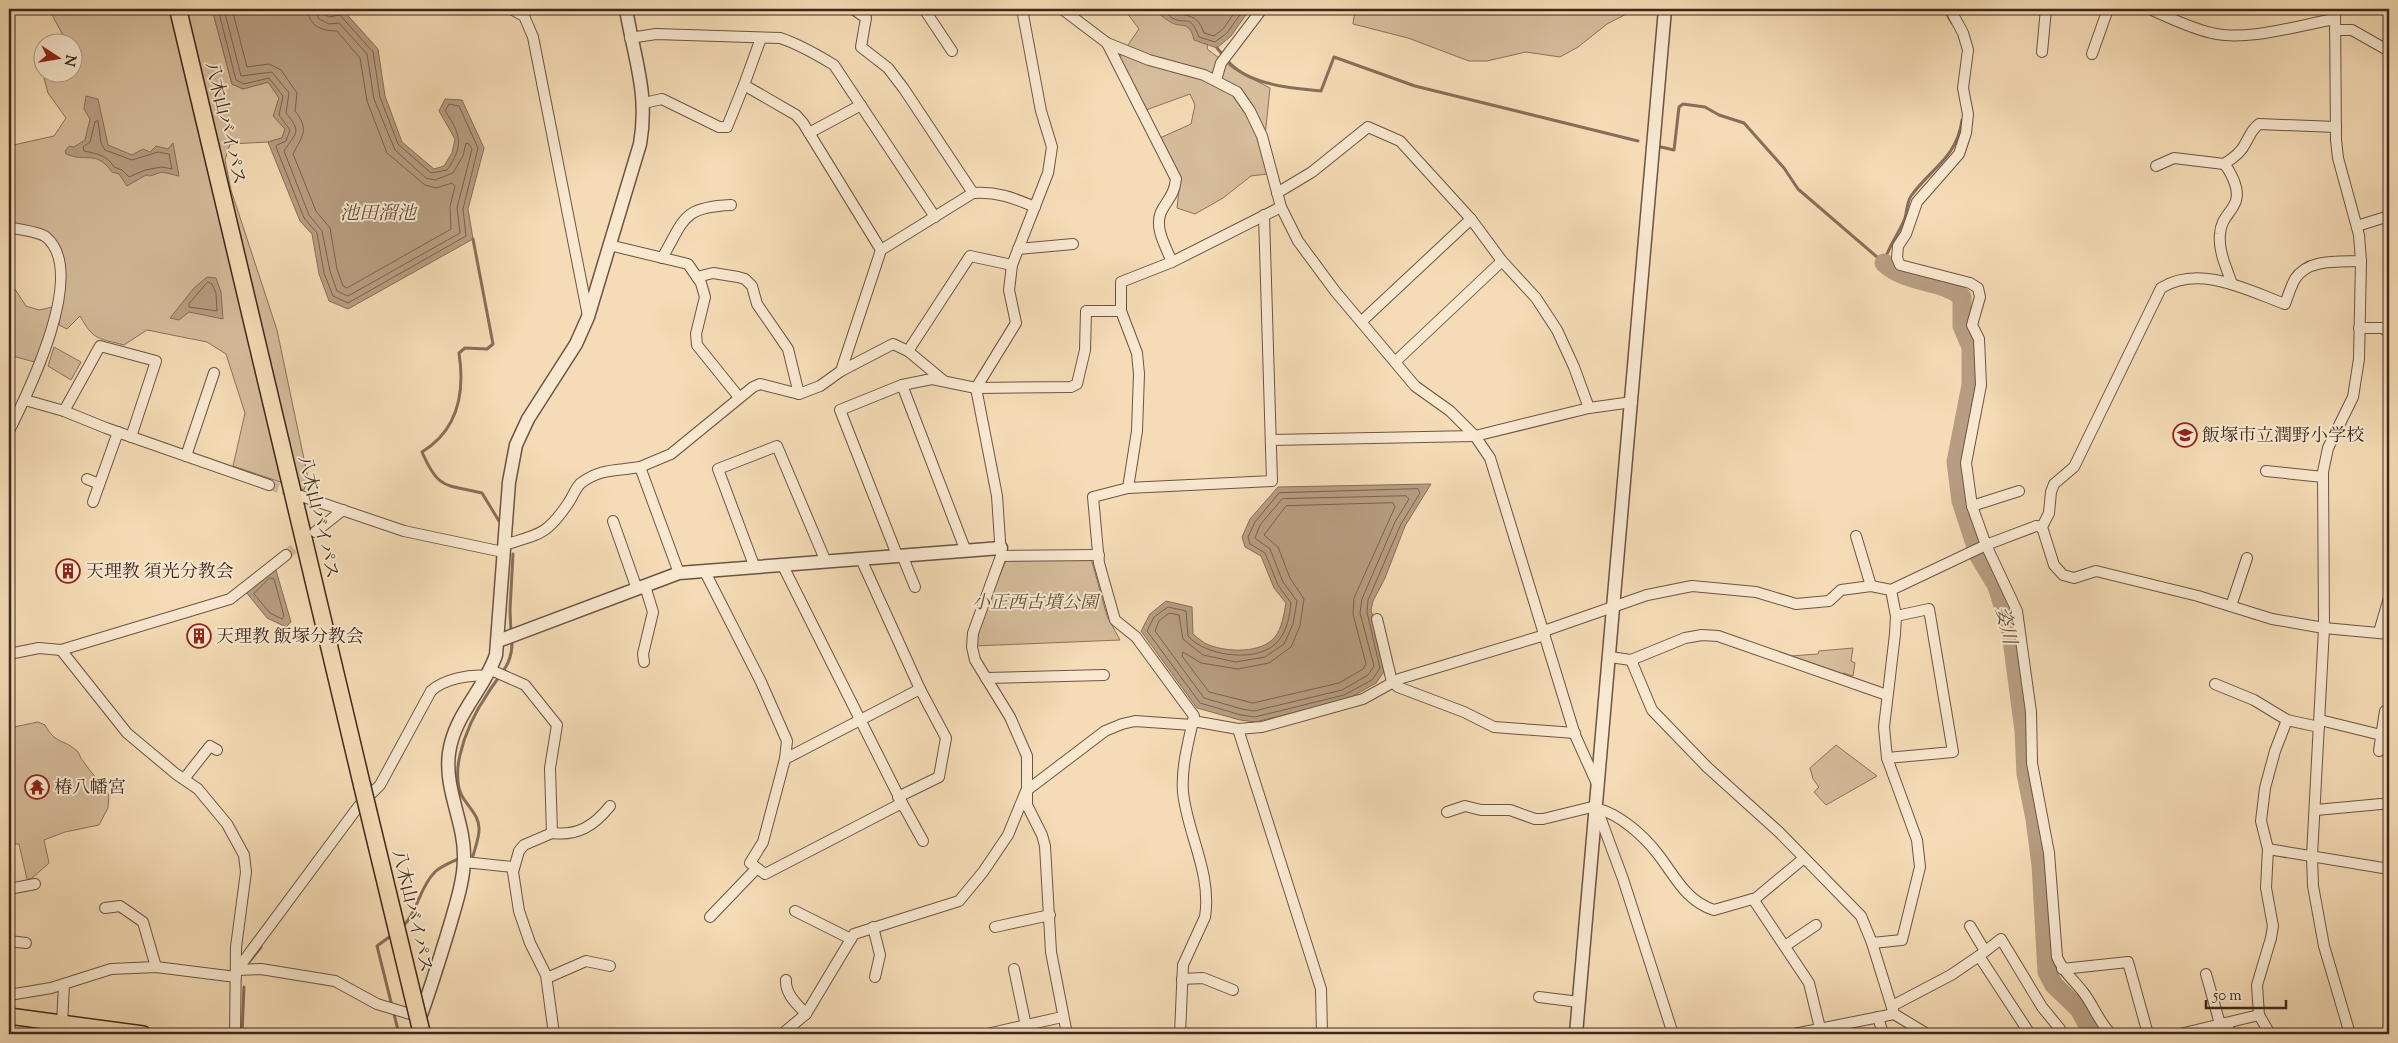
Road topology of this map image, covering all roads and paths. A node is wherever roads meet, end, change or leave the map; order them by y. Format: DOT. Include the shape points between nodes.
graph roads {
  1 [pos="178,9"];
  2 [pos="511,9"];
  3 [pos="626,9"];
  4 [pos="854,9"];
  5 [pos="924,9"];
  6 [pos="1022,9"];
  7 [pos="1062,9"];
  8 [pos="1262,9"];
  9 [pos="1665,9"];
  10 [pos="1950,9"];
  11 [pos="2046,9"];
  12 [pos="2108,9"];
  13 [pos="2150,9"];
  14 [pos="2335,14"];
  15 [pos="2335,30"];
  16 [pos="630,38"];
  17 [pos="761,38"];
  18 [pos="1107,43"];
  19 [pos="952,51"];
  20 [pos="2389,51"];
  21 [pos="2042,52"];
  22 [pos="2092,54"];
  23 [pos="1216,80"];
  24 [pos="744,85"];
  25 [pos="644,103"];
  26 [pos="861,105"];
  27 [pos="2336,127"];
  28 [pos="809,133"];
  29 [pos="2224,164"];
  30 [pos="2156,166"];
  31 [pos="973,193"];
  32 [pos="1277,193"];
  33 [pos="731,205"];
  34 [pos="1035,207"];
  35 [pos="1281,207"];
  36 [pos="1264,215"];
  37 [pos="2389,216"];
  38 [pos="936,217"];
  39 [pos="1471,219"];
  40 [pos="2357,226"];
  41 [pos="9,228"];
  42 [pos="1073,244"];
  43 [pos="609,245"];
  44 [pos="1018,249"];
  45 [pos="881,250"];
  46 [pos="662,258"];
  47 [pos="2361,260"];
  48 [pos="1502,261"];
  49 [pos="1172,262"];
  50 [pos="1012,265"];
  51 [pos="697,277"];
  52 [pos="2232,284"];
  53 [pos="1121,312"];
  54 [pos="588,317"];
  55 [pos="1362,321"];
  56 [pos="2360,328"];
  57 [pos="2389,332"];
  58 [pos="908,351"];
  59 [pos="1395,362"];
  60 [pos="841,371"];
  61 [pos="214,373"];
  62 [pos="945,382"];
  63 [pos="902,385"];
  64 [pos="976,388"];
  65 [pos="799,394"];
  66 [pos="738,396"];
  67 [pos="25,400"];
  68 [pos="1632,402"];
  69 [pos="1589,408"];
  70 [pos="64,411"];
  71 [pos="9,431"];
  72 [pos="118,432"];
  73 [pos="1475,436"];
  74 [pos="131,437"];
  75 [pos="1271,440"];
  76 [pos="186,456"];
  77 [pos="640,467"];
  78 [pos="2266,471"];
  79 [pos="2323,477"];
  80 [pos="87,479"];
  81 [pos="99,484"];
  82 [pos="269,485"];
  83 [pos="1128,488"];
  84 [pos="2019,491"];
  85 [pos="301,496"];
  86 [pos="93,502"];
  87 [pos="1972,506"];
  88 [pos="343,510"];
  89 [pos="613,521"];
  90 [pos="2042,527"];
  91 [pos="315,532"];
  92 [pos="1856,536"];
  93 [pos="1986,545"];
  94 [pos="504,548"];
  95 [pos="965,549"];
  96 [pos="1001,552"];
  97 [pos="286,555"];
  98 [pos="900,555"];
  99 [pos="1099,555"];
  100 [pos="2247,558"];
  101 [pos="861,559"];
  102 [pos="826,562"];
  103 [pos="783,566"];
  104 [pos="755,568"];
  105 [pos="705,572"];
  106 [pos="679,573"];
  107 [pos="1871,586"];
  108 [pos="915,587"];
  109 [pos="641,588"];
  110 [pos="1891,590"];
  111 [pos="2389,598"];
  112 [pos="2231,606"];
  113 [pos="1614,608"];
  114 [pos="1896,616"];
  115 [pos="1377,619"];
  116 [pos="2324,628"];
  117 [pos="1544,633"];
  118 [pos="2384,633"];
  119 [pos="508,637"];
  120 [pos="61,650"];
  121 [pos="9,654"];
  122 [pos="1610,657"];
  123 [pos="1631,660"];
  124 [pos="644,662"];
  125 [pos="496,674"];
  126 [pos="1104,675"];
  127 [pos="986,678"];
  128 [pos="1392,682"];
  129 [pos="2215,684"];
  130 [pos="920,689"];
  131 [pos="1887,695"];
  132 [pos="2385,711"];
  133 [pos="859,720"];
  134 [pos="2288,720"];
  135 [pos="1192,723"];
  136 [pos="2320,724"];
  137 [pos="1238,729"];
  138 [pos="1575,733"];
  139 [pos="2381,735"];
  140 [pos="217,750"];
  141 [pos="2379,751"];
  142 [pos="1887,758"];
  143 [pos="785,759"];
  144 [pos="184,779"];
  145 [pos="1598,786"];
  146 [pos="1026,791"];
  147 [pos="900,800"];
  148 [pos="2381,804"];
  149 [pos="610,806"];
  150 [pos="1597,807"];
  151 [pos="2316,810"];
  152 [pos="1447,812"];
  153 [pos="552,833"];
  154 [pos="923,841"];
  155 [pos="2268,849"];
  156 [pos="2312,856"];
  157 [pos="1803,859"];
  158 [pos="464,862"];
  159 [pos="514,867"];
  160 [pos="756,869"];
  161 [pos="2389,869"];
  162 [pos="35,884"];
  163 [pos="9,889"];
  164 [pos="1753,899"];
  165 [pos="105,908"];
  166 [pos="795,911"];
  167 [pos="1050,915"];
  168 [pos="710,917"];
  169 [pos="1816,924"];
  170 [pos="1970,926"];
  171 [pos="874,927"];
  172 [pos="995,928"];
  173 [pos="851,939"];
  174 [pos="9,941"];
  175 [pos="1872,942"];
  176 [pos="26,943"];
  177 [pos="1785,946"];
  178 [pos="1982,954"];
  179 [pos="610,966"];
  180 [pos="156,967"];
  181 [pos="1014,969"];
  182 [pos="2062,969"];
  183 [pos="237,974"];
  184 [pos="2206,974"];
  185 [pos="875,977"];
  186 [pos="546,978"];
  187 [pos="1182,979"];
  188 [pos="786,980"];
  189 [pos="64,984"];
  190 [pos="1233,990"];
  191 [pos="9,995"];
  192 [pos="1539,997"];
  193 [pos="1579,1002"];
  194 [pos="1893,1010"];
  195 [pos="806,1014"];
  196 [pos="2260,1014"];
  197 [pos="9,1016"];
  198 [pos="421,1017"];
  199 [pos="1062,1017"];
  200 [pos="1878,1017"];
  201 [pos="2223,1024"];
  202 [pos="1026,1026"];
  203 [pos="1820,1028"];
  204 [pos="62,1029"];
  205 [pos="2060,1029"];
  206 [pos="2192,1033"];
  207 [pos="143,1034"];
  208 [pos="235,1034"];
  209 [pos="414,1034"];
  210 [pos="422,1034"];
  211 [pos="554,1034"];
  212 [pos="782,1034"];
  213 [pos="988,1034"];
  214 [pos="1067,1034"];
  215 [pos="1180,1034"];
  216 [pos="1322,1034"];
  217 [pos="1576,1034"];
  218 [pos="1673,1034"];
  219 [pos="1800,1034"];
  220 [pos="1883,1034"];
  221 [pos="1927,1034"];
  222 [pos="2030,1034"];
  223 [pos="2112,1034"];
  224 [pos="2148,1034"];
  225 [pos="2180,1034"];
  226 [pos="2230,1034"];
  227 [pos="2270,1034"];
  228 [pos="2350,1034"];
  1 -- 210 [label="highway, 八木山バイパス, bridge"];
  2 -- 54 [label="street" via="524,16 533,37"];
  3 -- 16 [label="street"];
  4 -- 31 [label="street" via="866,18 862,47 888,68 904,89"];
  5 -- 19 [label="street"];
  6 -- 34 [label="street" via="1039,103 1052,146 1048,173"];
  7 -- 18 [label="street"];
  8 -- 23 [label="street" via="1221,64"];
  9 -- 68 [label="street"];
  10 -- 87 [label="street" via="1968,50 1964,88 1968,114 1966,133 1959,154 1917,202 1906,234 1898,246 1897,258 1900,265 1970,283 1978,288 1980,297 1972,325 1979,339 1981,385 1966,463"];
  11 -- 21 [label="street"];
  12 -- 22 [label="street"];
  13 -- 14 [label="street" via="2213,34 2255,34"];
  14 -- 15 [label="street"];
  15 -- 20 [label="street" via="2352,30"];
  15 -- 27 [label="street"];
  16 -- 17 [label="street" via="656,34"];
  16 -- 25 [label="street"];
  17 -- 24 [label="street"];
  17 -- 26 [label="street" via="780,38 796,43 834,65"];
  18 -- 23 [label="street" via="1149,60 1182,67"];
  18 -- 49 [label="street" via="1176,179 1174,193 1161,213 1158,228"];
  23 -- 32 [label="street" via="1237,92 1250,111 1269,156"];
  24 -- 25 [label="street" via="727,127 719,127 662,99"];
  24 -- 28 [label="street" via="796,115"];
  25 -- 43 [label="street" via="640,144"];
  26 -- 28 [label="street"];
  26 -- 38 [label="street"];
  27 -- 29 [label="street" via="2259,124 2245,146"];
  27 -- 40 [label="street" via="2338,158"];
  28 -- 45 [label="street"];
  29 -- 30 [label="street" via="2174,158"];
  29 -- 52 [label="street" via="2230,170 2238,192 2237,201 2219,235"];
  31 -- 34 [label="street" via="1006,195"];
  31 -- 38 [label="street"];
  32 -- 35 [label="street"];
  32 -- 39 [label="street" via="1312,172 1368,127 1400,141"];
  33 -- 46 [label="street" via="702,207 692,212"];
  34 -- 44 [label="street"];
  35 -- 36 [label="street"];
  35 -- 55 [label="street" via="1298,241 1334,291"];
  36 -- 49 [label="street"];
  36 -- 75 [label="street"];
  37 -- 40 [label="street"];
  38 -- 45 [label="street"];
  39 -- 48 [label="street"];
  39 -- 55 [label="street"];
  40 -- 47 [label="street"];
  41 -- 67 [label="street" via="44,236 54,246 61,268 55,317 44,356"];
  42 -- 44 [label="street"];
  43 -- 46 [label="street"];
  43 -- 54 [label="street"];
  44 -- 50 [label="street"];
  45 -- 60 [label="street"];
  46 -- 51 [label="street" via="688,264"];
  47 -- 52 [label="street" via="2320,263 2305,268 2296,278 2285,304"];
  47 -- 56 [label="street"];
  48 -- 59 [label="street"];
  48 -- 69 [label="street" via="1536,298 1557,330"];
  49 -- 53 [label="street" via="1121,282"];
  50 -- 58 [label="street" via="970,256"];
  50 -- 64 [label="street" via="1009,290 1016,324"];
  51 -- 65 [label="street" via="713,273 738,277 752,286 756,304 788,349"];
  51 -- 66 [label="street" via="705,298 696,340"];
  52 -- 90 [label="street" via="2192,277 2174,280 2162,288 2074,467 2054,484 2049,513"];
  53 -- 64 [label="street" via="1086,311 1085,350 1076,384 1070,387"];
  53 -- 83 [label="street" via="1137,353 1139,374 1137,431"];
  54 -- 94 [label="street" via="576,344 528,419 516,445 509,482"];
  55 -- 59 [label="street"];
  56 -- 57 [label="street" via="2382,328"];
  56 -- 79 [label="street" via="2353,397 2328,448"];
  58 -- 60 [label="street" via="892,344"];
  58 -- 62 [label="street"];
  59 -- 73 [label="street" via="1415,386 1450,411"];
  60 -- 65 [label="street" via="820,386"];
  61 -- 76 [label="street"];
  62 -- 63 [label="street" via="932,379"];
  62 -- 64 [label="street"];
  63 -- 95 [label="street"];
  63 -- 98 [label="street" via="840,410"];
  64 -- 96 [label="street" via="997,496"];
  65 -- 66 [label="street" via="760,384"];
  66 -- 77 [label="street" via="671,454"];
  67 -- 70 [label="street"];
  67 -- 71 [label="street"];
  68 -- 69 [label="street"];
  68 -- 113 [label="street"];
  69 -- 73 [label="street"];
  70 -- 72 [label="street"];
  70 -- 74 [label="street" via="100,346 156,361"];
  72 -- 74 [label="street"];
  72 -- 81 [label="street"];
  73 -- 75 [label="street"];
  73 -- 117 [label="street" via="1490,458"];
  74 -- 76 [label="street"];
  75 -- 83 [label="street" via="1272,481"];
  76 -- 82 [label="street"];
  77 -- 94 [label="street" via="610,469 595,475 580,484 553,525 540,534"];
  77 -- 106 [label="street"];
  78 -- 79 [label="street"];
  79 -- 116 [label="street"];
  80 -- 81 [label="street"];
  81 -- 86 [label="street"];
  83 -- 99 [label="street" via="1093,497"];
  84 -- 87 [label="street"];
  85 -- 88 [label="street"];
  87 -- 93 [label="street"];
  88 -- 91 [label="street"];
  88 -- 94 [label="street" via="404,531"];
  89 -- 109 [label="street"];
  90 -- 93 [label="street" via="2036,526"];
  90 -- 112 [label="street" via="2054,564 2063,575 2074,578 2096,571"];
  92 -- 107 [label="street"];
  93 -- 110 [label="street"];
  93 -- 182 [label="street" via="2017,611 2031,712 2032,763 2049,853 2057,957"];
  94 -- 119 [label="street"];
  95 -- 96 [label="street"];
  95 -- 98 [label="street"];
  96 -- 99 [label="street"];
  96 -- 127 [label="street" via="972,632 975,660"];
  97 -- 120 [label="street" via="230,599"];
  98 -- 101 [label="street"];
  98 -- 108 [label="street"];
  99 -- 135 [label="street" via="1115,620 1136,637 1194,716"];
  100 -- 112 [label="street"];
  101 -- 102 [label="street"];
  101 -- 130 [label="street"];
  102 -- 103 [label="street"];
  102 -- 104 [label="street" via="777,446 718,470"];
  103 -- 104 [label="street"];
  103 -- 133 [label="street"];
  104 -- 105 [label="street"];
  105 -- 106 [label="street"];
  105 -- 143 [label="street" via="784,731 787,741"];
  106 -- 109 [label="street"];
  107 -- 110 [label="street"];
  107 -- 113 [label="street" via="1841,590 1829,601 1796,604 1756,592 1692,586 1656,593"];
  109 -- 119 [label="street"];
  109 -- 124 [label="street" via="653,612"];
  110 -- 114 [label="street"];
  111 -- 118 [label="street"];
  112 -- 116 [label="street" via="2272,619"];
  113 -- 117 [label="street"];
  113 -- 122 [label="street"];
  114 -- 131 [label="street"];
  114 -- 142 [label="street" via="1929,609 1953,752"];
  115 -- 128 [label="street"];
  116 -- 118 [label="street"];
  116 -- 136 [label="street"];
  117 -- 128 [label="street"];
  117 -- 138 [label="street"];
  119 -- 125 [label="street"];
  120 -- 121 [label="street" via="39,648"];
  120 -- 144 [label="street" via="127,733"];
  122 -- 123 [label="street"];
  122 -- 145 [label="street"];
  123 -- 131 [label="street" via="1685,638 1718,636"];
  123 -- 157 [label="street" via="1652,710 1706,767 1779,832"];
  125 -- 153 [label="street" via="525,685 558,725 550,768"];
  125 -- 158 [label="street" via="456,725 449,754 450,786 462,833"];
  125 -- 183 [label="street" via="439,684 431,690 380,785 340,830"];
  126 -- 127 [label="street"];
  127 -- 146 [label="street" via="1010,717 1027,756"];
  128 -- 137 [label="street" via="1362,699 1262,727"];
  128 -- 138 [label="street" via="1494,727"];
  129 -- 134 [label="street" via="2254,700"];
  130 -- 133 [label="street"];
  130 -- 147 [label="street" via="946,738 940,777"];
  131 -- 142 [label="street" via="1884,727"];
  132 -- 139 [label="street"];
  133 -- 143 [label="street"];
  133 -- 147 [label="street"];
  134 -- 136 [label="street"];
  134 -- 155 [label="street" via="2265,788 2261,821"];
  135 -- 137 [label="street"];
  135 -- 146 [label="street" via="1135,721 1122,724 1105,731"];
  135 -- 187 [label="street" via="1183,791 1207,896 1205,917 1183,965"];
  136 -- 139 [label="street"];
  136 -- 151 [label="street"];
  137 -- 216 [label="street" via="1321,989"];
  138 -- 145 [label="street"];
  139 -- 141 [label="street"];
  140 -- 144 [label="street" via="210,746"];
  142 -- 175 [label="street" via="1917,840 1920,867 1902,940"];
  143 -- 160 [label="street" via="763,842 750,863"];
  144 -- 183 [label="street" via="198,789 227,824 244,855 246,872 238,931"];
  145 -- 150 [label="street"];
  146 -- 167 [label="street" via="1027,805 1045,846"];
  146 -- 171 [label="street" via="1008,835 966,896 948,906"];
  147 -- 154 [label="street"];
  147 -- 160 [label="street" via="765,874"];
  148 -- 151 [label="street"];
  149 -- 153 [label="street" via="589,826 576,833"];
  150 -- 152 [label="street" via="1543,819 1510,810 1482,810 1466,806"];
  150 -- 164 [label="street" via="1610,812 1642,836 1679,885 1706,907 1714,910"];
  150 -- 193 [label="street"];
  150 -- 218 [label="street"];
  151 -- 156 [label="street"];
  153 -- 159 [label="street" via="524,845"];
  155 -- 156 [label="street"];
  155 -- 196 [label="street" via="2266,888 2273,926 2257,985"];
  156 -- 161 [label="street"];
  156 -- 228 [label="street" via="2317,918"];
  157 -- 164 [label="street"];
  157 -- 175 [label="street" via="1861,916"];
  158 -- 159 [label="street"];
  158 -- 198 [label="street" via="456,902"];
  159 -- 186 [label="street" via="519,911"];
  160 -- 168 [label="street"];
  162 -- 163 [label="street"];
  164 -- 177 [label="street"];
  165 -- 180 [label="street" via="120,906 143,922"];
  166 -- 173 [label="street"];
  167 -- 172 [label="street"];
  167 -- 199 [label="street" via="1051,952"];
  169 -- 177 [label="street"];
  170 -- 178 [label="street"];
  171 -- 173 [label="street" via="854,934"];
  171 -- 185 [label="street" via="880,955"];
  173 -- 195 [label="street"];
  174 -- 176 [label="street"];
  175 -- 194 [label="street"];
  177 -- 203 [label="street" via="1809,983"];
  178 -- 194 [label="street"];
  178 -- 205 [label="street" via="2001,939 2042,1007"];
  178 -- 222 [label="street"];
  179 -- 186 [label="street" via="586,961"];
  180 -- 183 [label="street"];
  180 -- 189 [label="street" via="111,969"];
  181 -- 202 [label="street"];
  182 -- 223 [label="street" via="2082,990 2101,1024"];
  182 -- 224 [label="street" via="2128,962"];
  183 -- 198 [label="street" via="261,969 335,981 376,1004"];
  183 -- 208 [label="street"];
  184 -- 201 [label="street"];
  186 -- 211 [label="street"];
  187 -- 190 [label="street" via="1203,978"];
  187 -- 215 [label="street"];
  188 -- 195 [label="street" via="792,1000"];
  189 -- 191 [label="street"];
  189 -- 204 [label="street"];
  192 -- 193 [label="street"];
  193 -- 217 [label="street"];
  194 -- 200 [label="street"];
  194 -- 221 [label="street"];
  195 -- 212 [label="street"];
  196 -- 201 [label="street"];
  196 -- 227 [label="street"];
  197 -- 204 [label="main road"];
  198 -- 209 [label="street"];
  199 -- 202 [label="street"];
  199 -- 214 [label="street"];
  200 -- 203 [label="street"];
  200 -- 220 [label="street"];
  201 -- 206 [label="street"];
  201 -- 226 [label="street"];
  202 -- 213 [label="street"];
  203 -- 219 [label="street"];
  204 -- 207 [label="main road"];
  206 -- 225 [label="street"];
}
